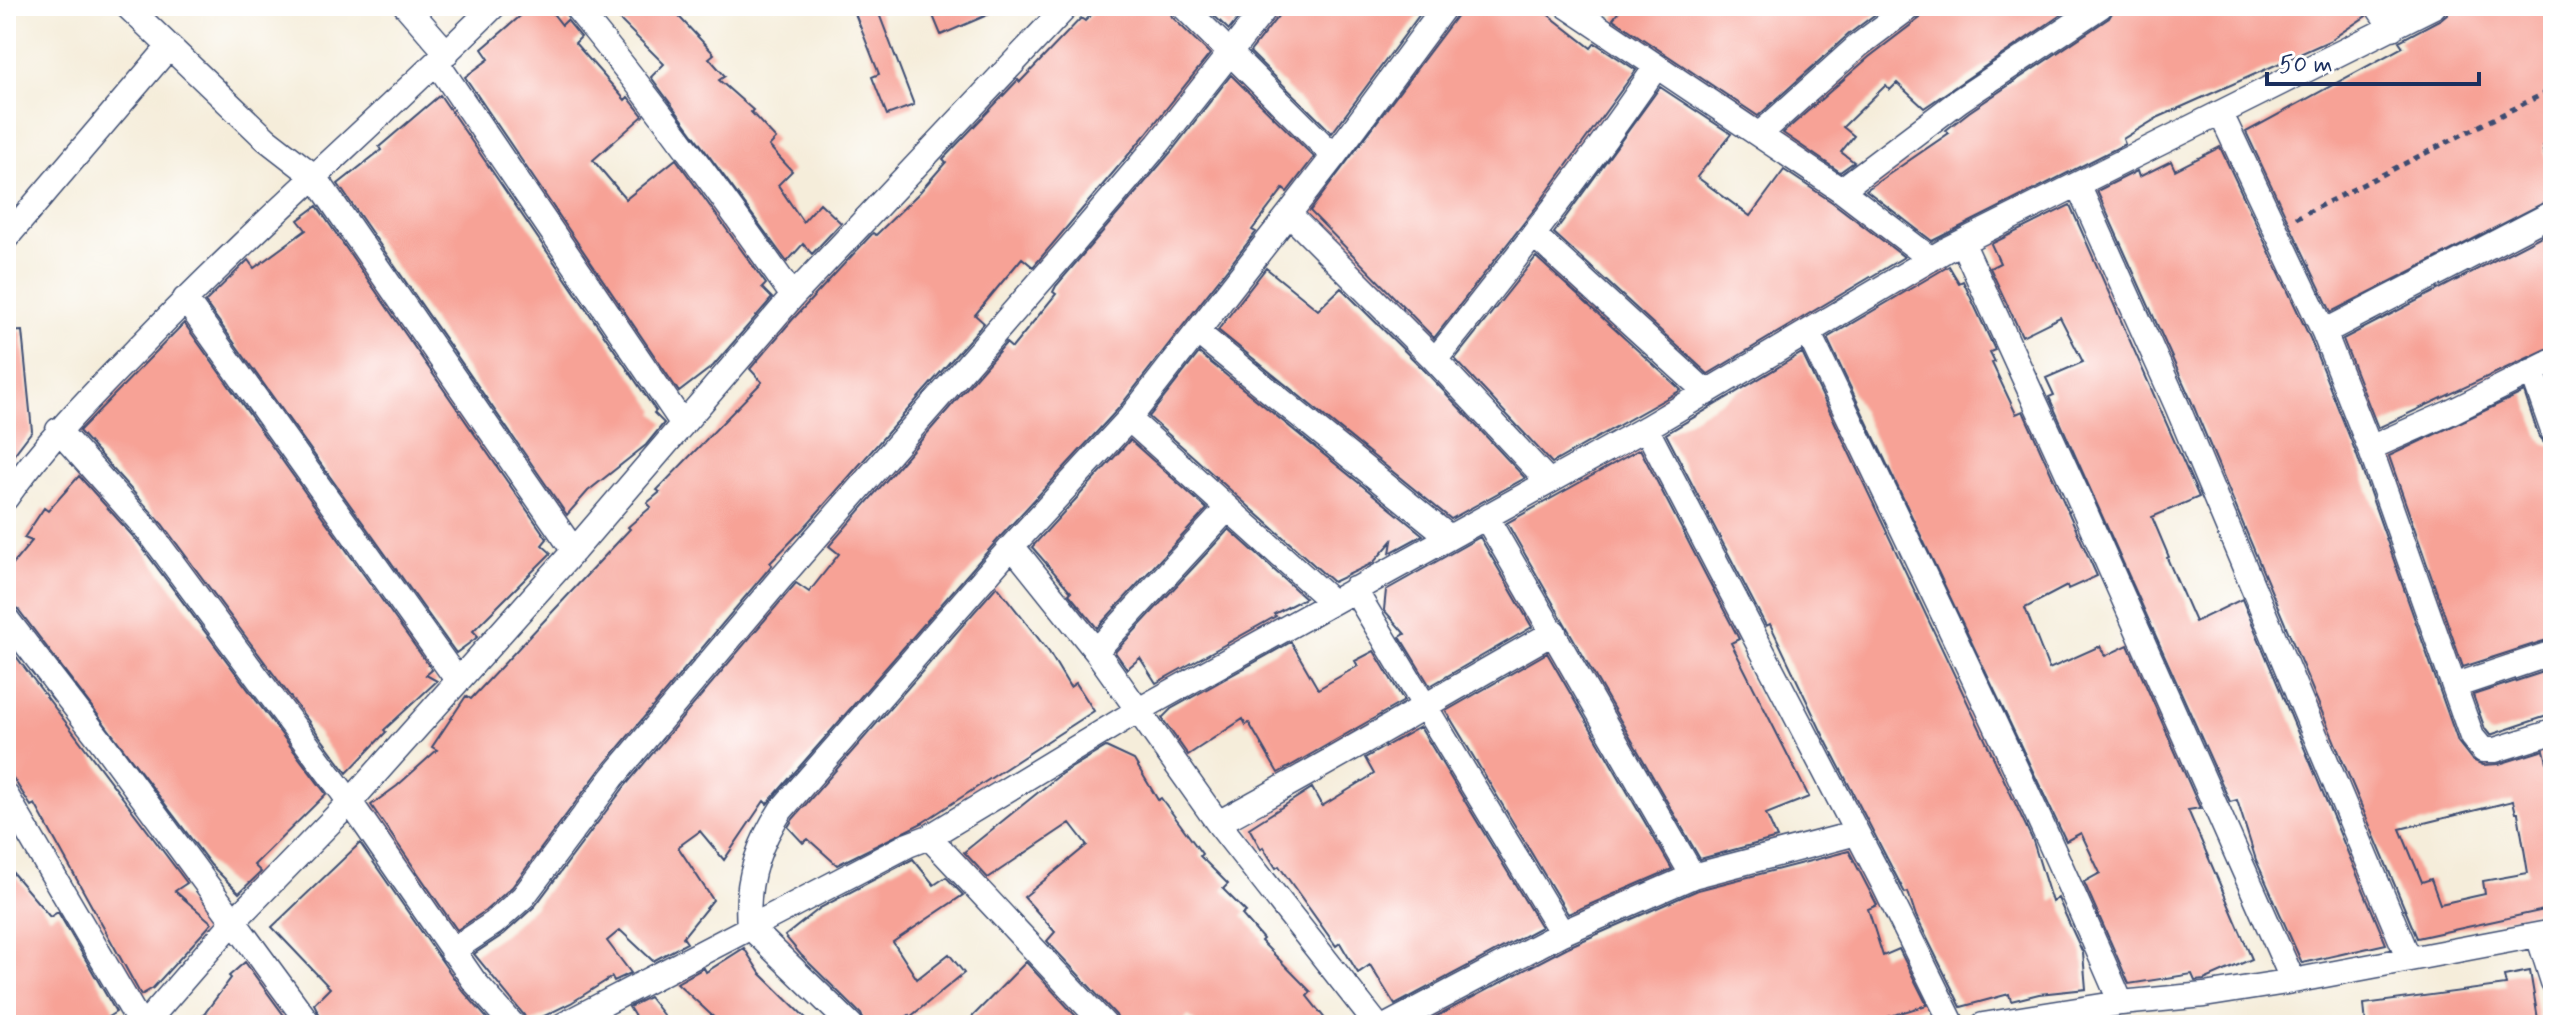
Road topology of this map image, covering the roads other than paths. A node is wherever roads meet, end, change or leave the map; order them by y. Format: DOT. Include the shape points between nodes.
graph roads {
  1 [pos="127,6"];
  2 [pos="406,6"];
  3 [pos="494,6"];
  4 [pos="575,6"];
  5 [pos="1067,6"];
  6 [pos="1183,6"];
  7 [pos="1267,6"];
  8 [pos="1445,6"];
  9 [pos="1567,6"];
  10 [pos="1911,6"];
  11 [pos="2101,6"];
  12 [pos="2377,6"];
  13 [pos="2434,6"];
  14 [pos="2392,28"];
  15 [pos="169,47"];
  16 [pos="1229,53"];
  17 [pos="442,58"];
  18 [pos="1656,67"];
  19 [pos="2221,114"];
  20 [pos="1760,134"];
  21 [pos="1334,156"];
  22 [pos="315,177"];
  23 [pos="2078,185"];
  24 [pos="1841,190"];
  25 [pos="2553,213"];
  26 [pos="1289,214"];
  27 [pos="1535,236"];
  28 [pos="6,238"];
  29 [pos="1962,242"];
  30 [pos="1931,259"];
  31 [pos="793,296"];
  32 [pos="185,299"];
  33 [pos="1197,332"];
  34 [pos="2324,332"];
  35 [pos="1809,334"];
  36 [pos="1435,360"];
  37 [pos="2543,366"];
  38 [pos="1707,393"];
  39 [pos="1129,419"];
  40 [pos="683,424"];
  41 [pos="1646,428"];
  42 [pos="58,430"];
  43 [pos="2553,431"];
  44 [pos="2370,448"];
  45 [pos="1548,481"];
  46 [pos="6,498"];
  47 [pos="1228,508"];
  48 [pos="1486,517"];
  49 [pos="1448,536"];
  50 [pos="1012,546"];
  51 [pos="574,551"];
  52 [pos="1354,589"];
  53 [pos="1332,602"];
  54 [pos="6,618"];
  55 [pos="1554,632"];
  56 [pos="1096,651"];
  57 [pos="2553,653"];
  58 [pos="458,681"];
  59 [pos="2454,686"];
  60 [pos="1423,706"];
  61 [pos="1137,711"];
  62 [pos="2552,739"];
  63 [pos="6,795"];
  64 [pos="350,802"];
  65 [pos="1218,823"];
  66 [pos="1857,833"];
  67 [pos="929,837"];
  68 [pos="1693,876"];
  69 [pos="234,921"];
  70 [pos="749,926"];
  71 [pos="1562,933"];
  72 [pos="2546,934"];
  73 [pos="452,951"];
  74 [pos="2409,959"];
  75 [pos="2293,981"];
  76 [pos="2553,982"];
  77 [pos="2121,1003"];
  78 [pos="602,1017"];
  79 [pos="1999,1024"];
  80 [pos="143,1025"];
  81 [pos="310,1025"];
  82 [pos="513,1025"];
  83 [pos="563,1025"];
  84 [pos="851,1025"];
  85 [pos="1105,1025"];
  86 [pos="1377,1025"];
  87 [pos="1388,1025"];
  88 [pos="1953,1025"];
  1 -- 15 [label="street"];
  2 -- 17 [label="street"];
  3 -- 17 [label="street"];
  4 -- 31 [label="street"];
  5 -- 31 [label="street"];
  6 -- 16 [label="street"];
  7 -- 16 [label="street"];
  8 -- 21 [label="street"];
  9 -- 18 [label="street"];
  10 -- 20 [label="street"];
  11 -- 24 [label="street" via="1960,100"];
  12 -- 14 [label="street"];
  13 -- 14 [label="street"];
  14 -- 19 [label="street"];
  15 -- 22 [label="street" via="266,139"];
  15 -- 28 [label="street"];
  16 -- 21 [label="street"];
  16 -- 73 [label="street" via="1082,234 632,753 523,897"];
  17 -- 22 [label="street"];
  17 -- 40 [label="street"];
  18 -- 20 [label="street"];
  18 -- 27 [label="street"];
  19 -- 23 [label="street"];
  19 -- 34 [label="street"];
  20 -- 24 [label="street"];
  21 -- 26 [label="street"];
  22 -- 32 [label="street"];
  22 -- 51 [label="street"];
  23 -- 29 [label="street"];
  23 -- 74 [label="street" via="2177,406"];
  24 -- 30 [label="street"];
  25 -- 34 [label="street"];
  26 -- 33 [label="street"];
  26 -- 36 [label="street"];
  27 -- 36 [label="street"];
  27 -- 38 [label="street"];
  29 -- 30 [label="street"];
  29 -- 75 [label="street"];
  30 -- 35 [label="street"];
  31 -- 40 [label="street"];
  32 -- 42 [label="street"];
  32 -- 58 [label="street"];
  33 -- 39 [label="street"];
  33 -- 49 [label="street"];
  34 -- 44 [label="street"];
  35 -- 38 [label="street"];
  35 -- 77 [label="street" via="1990,712"];
  36 -- 45 [label="street"];
  37 -- 43 [label="street"];
  37 -- 44 [label="street"];
  38 -- 41 [label="street"];
  39 -- 47 [label="street"];
  39 -- 50 [label="street"];
  40 -- 51 [label="street"];
  41 -- 45 [label="street"];
  41 -- 66 [label="street"];
  42 -- 46 [label="street"];
  42 -- 64 [label="street" via="150,533"];
  44 -- 59 [label="street"];
  45 -- 48 [label="street"];
  47 -- 53 [label="street"];
  47 -- 56 [label="street"];
  48 -- 49 [label="street"];
  48 -- 55 [label="street"];
  49 -- 52 [label="street"];
  50 -- 56 [label="street"];
  50 -- 70 [label="street" via="773,822 750,882"];
  51 -- 58 [label="street"];
  52 -- 53 [label="street"];
  52 -- 60 [label="street"];
  53 -- 61 [label="street"];
  54 -- 69 [label="street"];
  55 -- 60 [label="street"];
  55 -- 68 [label="street"];
  56 -- 61 [label="street"];
  57 -- 59 [label="street"];
  58 -- 64 [label="street"];
  59 -- 62 [label="street" via="2472,737 2483,750"];
  60 -- 65 [label="street"];
  60 -- 71 [label="street"];
  61 -- 65 [label="street"];
  61 -- 67 [label="street"];
  63 -- 80 [label="street"];
  64 -- 69 [label="street"];
  64 -- 73 [label="street"];
  65 -- 86 [label="street"];
  66 -- 68 [label="street"];
  66 -- 88 [label="street"];
  67 -- 70 [label="street"];
  67 -- 85 [label="street"];
  68 -- 71 [label="street"];
  69 -- 80 [label="street"];
  69 -- 81 [label="street"];
  70 -- 78 [label="street"];
  70 -- 84 [label="street"];
  71 -- 87 [label="street"];
  72 -- 74 [label="street"];
  72 -- 76 [label="street"];
  73 -- 82 [label="street"];
  74 -- 75 [label="street"];
  75 -- 77 [label="street"];
  77 -- 79 [label="street"];
  78 -- 83 [label="street"];
}
